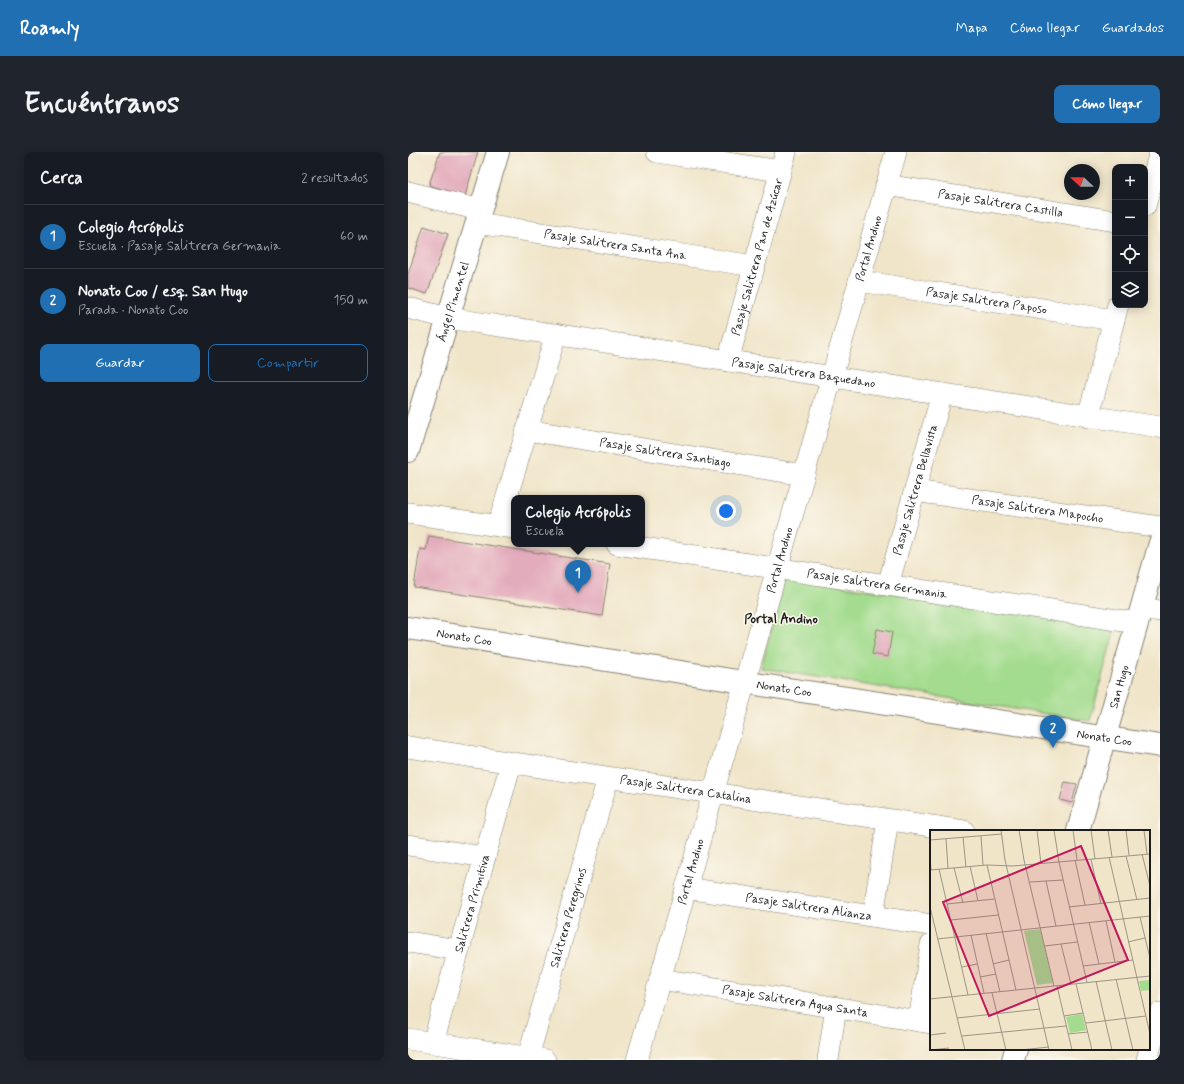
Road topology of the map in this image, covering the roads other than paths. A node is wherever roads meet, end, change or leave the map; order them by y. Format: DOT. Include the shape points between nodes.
graph roads {
  1 [pos="498,152"];
  2 [pos="657,152"];
  3 [pos="896,152"];
  4 [pos="1160,152"];
  5 [pos="783,161"];
  6 [pos="886,185"];
  7 [pos="408,192"];
  8 [pos="1147,200"];
  9 [pos="478,217"];
  10 [pos="1112,221"];
  11 [pos="754,266"];
  12 [pos="859,281"];
  13 [pos="408,308"];
  14 [pos="1116,313"];
  15 [pos="448,318"];
  16 [pos="556,334"];
  17 [pos="728,361"];
  18 [pos="832,377"];
  19 [pos="942,394"];
  20 [pos="413,416"];
  21 [pos="1088,417"];
  22 [pos="1160,427"];
  23 [pos="527,430"];
  24 [pos="408,451"];
  25 [pos="804,475"];
  26 [pos="915,491"];
  27 [pos="513,495"];
  28 [pos="511,504"];
  29 [pos="408,513"];
  30 [pos="506,527"];
  31 [pos="1160,527"];
  32 [pos="1160,543"];
  33 [pos="637,547"];
  34 [pos="777,568"];
  35 [pos="888,585"];
  36 [pos="1146,614"];
  37 [pos="408,628"];
  38 [pos="745,682"];
  39 [pos="1104,738"];
  40 [pos="1160,746"];
  41 [pos="408,747"];
  42 [pos="511,763"];
  43 [pos="608,778"];
  44 [pos="713,794"];
  45 [pos="888,820"];
  46 [pos="957,830"];
  47 [pos="1078,830"];
  48 [pos="408,845"];
  49 [pos="485,857"];
  50 [pos="686,888"];
  51 [pos="873,916"];
  52 [pos="930,925"];
  53 [pos="408,942"];
  54 [pos="459,950"];
  55 [pos="930,959"];
  56 [pos="660,980"];
  57 [pos="1150,1006"];
  58 [pos="836,1008"];
  59 [pos="1160,1008"];
  60 [pos="1160,1013"];
  61 [pos="925,1022"];
  62 [pos="408,1039"];
  63 [pos="433,1043"];
  64 [pos="1150,1049"];
  65 [pos="1016,1050"];
  66 [pos="1150,1050"];
  67 [pos="537,1059"];
  68 [pos="637,1060"];
  69 [pos="828,1060"];
  70 [pos="1013,1060"];
  71 [pos="1147,1060"];
  1 -- 9 [label="main road, Ángel Pimentel"];
  2 -- 5 [label="street"];
  3 -- 6 [label="street, Portal Andino"];
  4 -- 8 [label="street"];
  5 -- 11 [label="street, Pasaje Salitrera Pan de Azúcar"];
  6 -- 10 [label="street, Pasaje Salitrera Castilla"];
  6 -- 12 [label="street, Portal Andino"];
  7 -- 9 [label="street, Pasaje Salitrera Santa Ana"];
  9 -- 11 [label="street, Pasaje Salitrera Santa Ana"];
  9 -- 15 [label="main road, Ángel Pimentel"];
  11 -- 17 [label="street, Pasaje Salitrera Pan de Azúcar"];
  12 -- 14 [label="street, Pasaje Salitrera Paposo"];
  12 -- 18 [label="street, Portal Andino"];
  13 -- 15 [label="street, Pasaje Salitrera Baquedano"];
  14 -- 21 [label="street"];
  15 -- 16 [label="street, Pasaje Salitrera Baquedano"];
  15 -- 20 [label="main road, Ángel Pimentel"];
  16 -- 17 [label="street, Pasaje Salitrera Baquedano"];
  16 -- 23 [label="street"];
  17 -- 18 [label="street, Pasaje Salitrera Baquedano"];
  18 -- 19 [label="street, Pasaje Salitrera Baquedano"];
  18 -- 25 [label="street, Portal Andino"];
  19 -- 21 [label="street, Pasaje Salitrera Baquedano"];
  19 -- 26 [label="street, Pasaje Salitrera Bellavista"];
  20 -- 24 [label="main road, Ángel Pimentel"];
  21 -- 22 [label="street, Pasaje Salitrera Baquedano"];
  23 -- 25 [label="street, Pasaje Salitrera Santiago"];
  23 -- 27 [label="street"];
  25 -- 34 [label="street, Portal Andino"];
  26 -- 31 [label="street, Pasaje Salitrera Mapocho"];
  26 -- 35 [label="street, Pasaje Salitrera Bellavista"];
  28 -- 30 [label="street"];
  29 -- 30 [label="street"];
  32 -- 36 [label="main road, San Hugo"];
  33 -- 34 [label="street, Pasaje Salitrera Germania"];
  34 -- 35 [label="street, Pasaje Salitrera Germania"];
  34 -- 38 [label="street, Portal Andino"];
  35 -- 36 [label="street, Pasaje Salitrera Germania"];
  36 -- 39 [label="main road, San Hugo"];
  37 -- 38 [label="main road, Nonato Coo"];
  38 -- 39 [label="main road, Nonato Coo"];
  38 -- 44 [label="street, Portal Andino"];
  39 -- 40 [label="main road, Nonato Coo"];
  39 -- 47 [label="main road, San Hugo"];
  41 -- 42 [label="street, Pasaje Salitrera Catalina"];
  42 -- 43 [label="street, Pasaje Salitrera Catalina"];
  42 -- 49 [label="street, Salitrera Primitiva"];
  43 -- 44 [label="street, Pasaje Salitrera Catalina"];
  43 -- 67 [label="street, Salitrera Peregrinos"];
  44 -- 45 [label="street, Pasaje Salitrera Catalina"];
  44 -- 50 [label="street, Portal Andino"];
  45 -- 46 [label="street, Pasaje Salitrera Catalina"];
  45 -- 51 [label="street"];
  48 -- 49 [label="street"];
  49 -- 54 [label="street, Salitrera Primitiva"];
  50 -- 51 [label="street, Pasaje Salitrera Alianza"];
  50 -- 56 [label="street, Portal Andino"];
  51 -- 52 [label="street, Pasaje Salitrera Alianza"];
  53 -- 54 [label="street"];
  54 -- 63 [label="street, Salitrera Primitiva"];
  55 -- 61 [label="street"];
  56 -- 58 [label="street, Pasaje Salitrera Agua Santa"];
  56 -- 68 [label="street, Portal Andino"];
  57 -- 59 [label="street"];
  58 -- 61 [label="street, Pasaje Salitrera Agua Santa"];
  58 -- 69 [label="street"];
  60 -- 64 [label="street"];
  62 -- 63 [label="street"];
  63 -- 67 [label="street"];
  65 -- 70 [label="main road"];
  66 -- 71 [label="street"];
}
